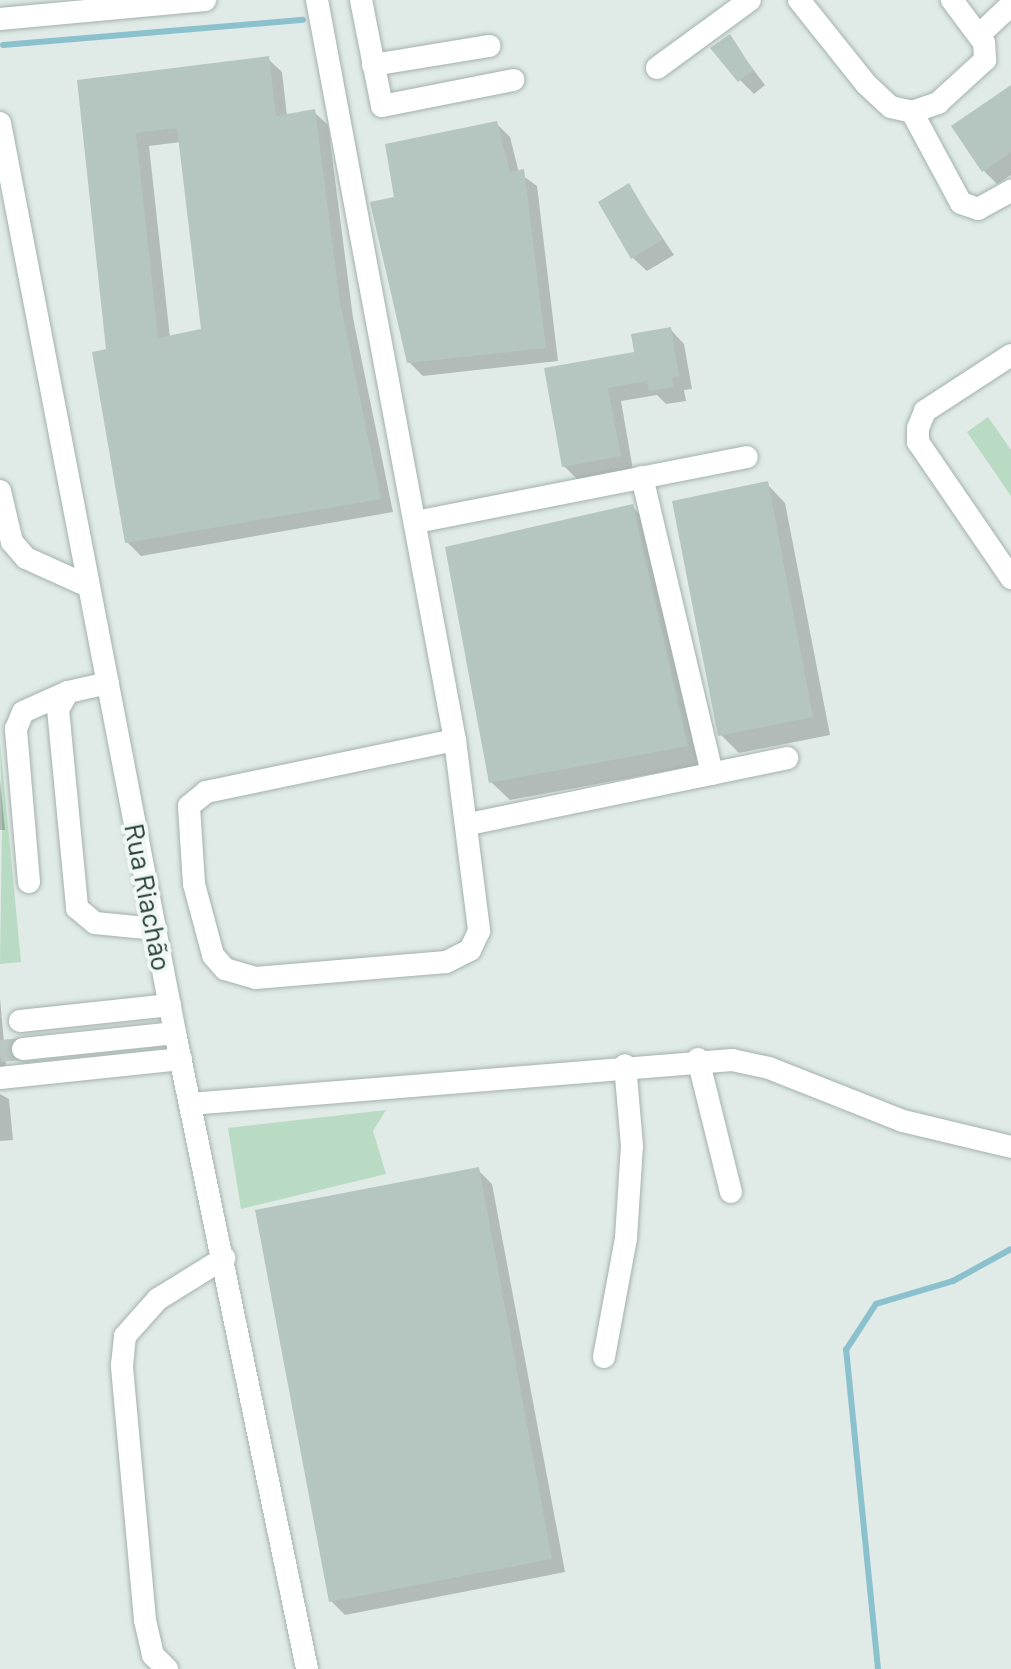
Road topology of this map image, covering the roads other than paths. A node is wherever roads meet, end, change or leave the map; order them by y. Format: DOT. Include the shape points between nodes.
graph roads {
  1 [pos="205,0"];
  2 [pos="317,0"];
  3 [pos="361,0"];
  4 [pos="750,0"];
  5 [pos="799,0"];
  6 [pos="952,0"];
  7 [pos="1011,4"];
  8 [pos="0,19"];
  9 [pos="979,35"];
  10 [pos="490,46"];
  11 [pos="372,65"];
  12 [pos="657,68"];
  13 [pos="513,80"];
  14 [pos="912,112"];
  15 [pos="0,123"];
  16 [pos="1011,191"];
  17 [pos="1011,355"];
  18 [pos="747,457"];
  19 [pos="642,478"];
  20 [pos="0,490"];
  21 [pos="416,522"];
  22 [pos="1011,578"];
  23 [pos="88,586"];
  24 [pos="108,683"];
  25 [pos="68,692"];
  26 [pos="456,740"];
  27 [pos="788,758"];
  28 [pos="712,774"];
  29 [pos="469,824"];
  30 [pos="28,882"];
  31 [pos="156,929"];
  32 [pos="170,1005"];
  33 [pos="20,1021"];
  34 [pos="175,1034"];
  35 [pos="23,1049"];
  36 [pos="698,1059"];
  37 [pos="181,1060"];
  38 [pos="625,1064"];
  39 [pos="0,1078"];
  40 [pos="190,1104"];
  41 [pos="1011,1147"];
  42 [pos="731,1192"];
  43 [pos="224,1258"];
  44 [pos="604,1357"];
  45 [pos="167,1669"];
  46 [pos="307,1669"];
  1 -- 8 [label="street"];
  2 -- 21 [label="street"];
  3 -- 11 [label="street"];
  4 -- 12 [label="street"];
  5 -- 14 [label="street" via="866,84 891,107"];
  6 -- 9 [label="street"];
  7 -- 9 [label="street"];
  9 -- 14 [label="street" via="986,51 980,67 938,102"];
  10 -- 11 [label="street"];
  11 -- 13 [label="street" via="379,100 389,108"];
  14 -- 16 [label="street" via="960,203 978,210"];
  15 -- 23 [label="street, Rua Riachão"];
  17 -- 22 [label="street" via="926,412 918,442"];
  18 -- 19 [label="street"];
  19 -- 21 [label="street"];
  19 -- 28 [label="street"];
  20 -- 23 [label="street" via="12,542 45,570"];
  21 -- 26 [label="street"];
  23 -- 24 [label="street, Rua Riachão"];
  24 -- 25 [label="street"];
  24 -- 31 [label="street, Rua Riachão"];
  25 -- 30 [label="street" via="23,712 16,729"];
  25 -- 31 [label="street" via="57,724 77,908 95,923"];
  26 -- 29 [label="street"];
  26 -- 29 [label="street" via="206,792 189,806 194,884 213,954 236,975 256,978 382,970 470,950 479,931"];
  27 -- 28 [label="street"];
  28 -- 29 [label="street"];
  31 -- 32 [label="street, Rua Riachão"];
  32 -- 33 [label="street"];
  32 -- 34 [label="street, Rua Riachão"];
  34 -- 35 [label="street"];
  34 -- 37 [label="street, Rua Riachão"];
  36 -- 38 [label="street"];
  36 -- 41 [label="street" via="768,1068 903,1121"];
  36 -- 42 [label="street"];
  37 -- 39 [label="street"];
  37 -- 40 [label="street, Rua Riachão"];
  38 -- 40 [label="street"];
  38 -- 44 [label="street" via="630,1182"];
  40 -- 43 [label="street, Rua Riachão"];
  43 -- 45 [label="street" via="158,1299 125,1336 122,1365 145,1620 153,1654"];
  43 -- 46 [label="street, Rua Riachão"];
}
